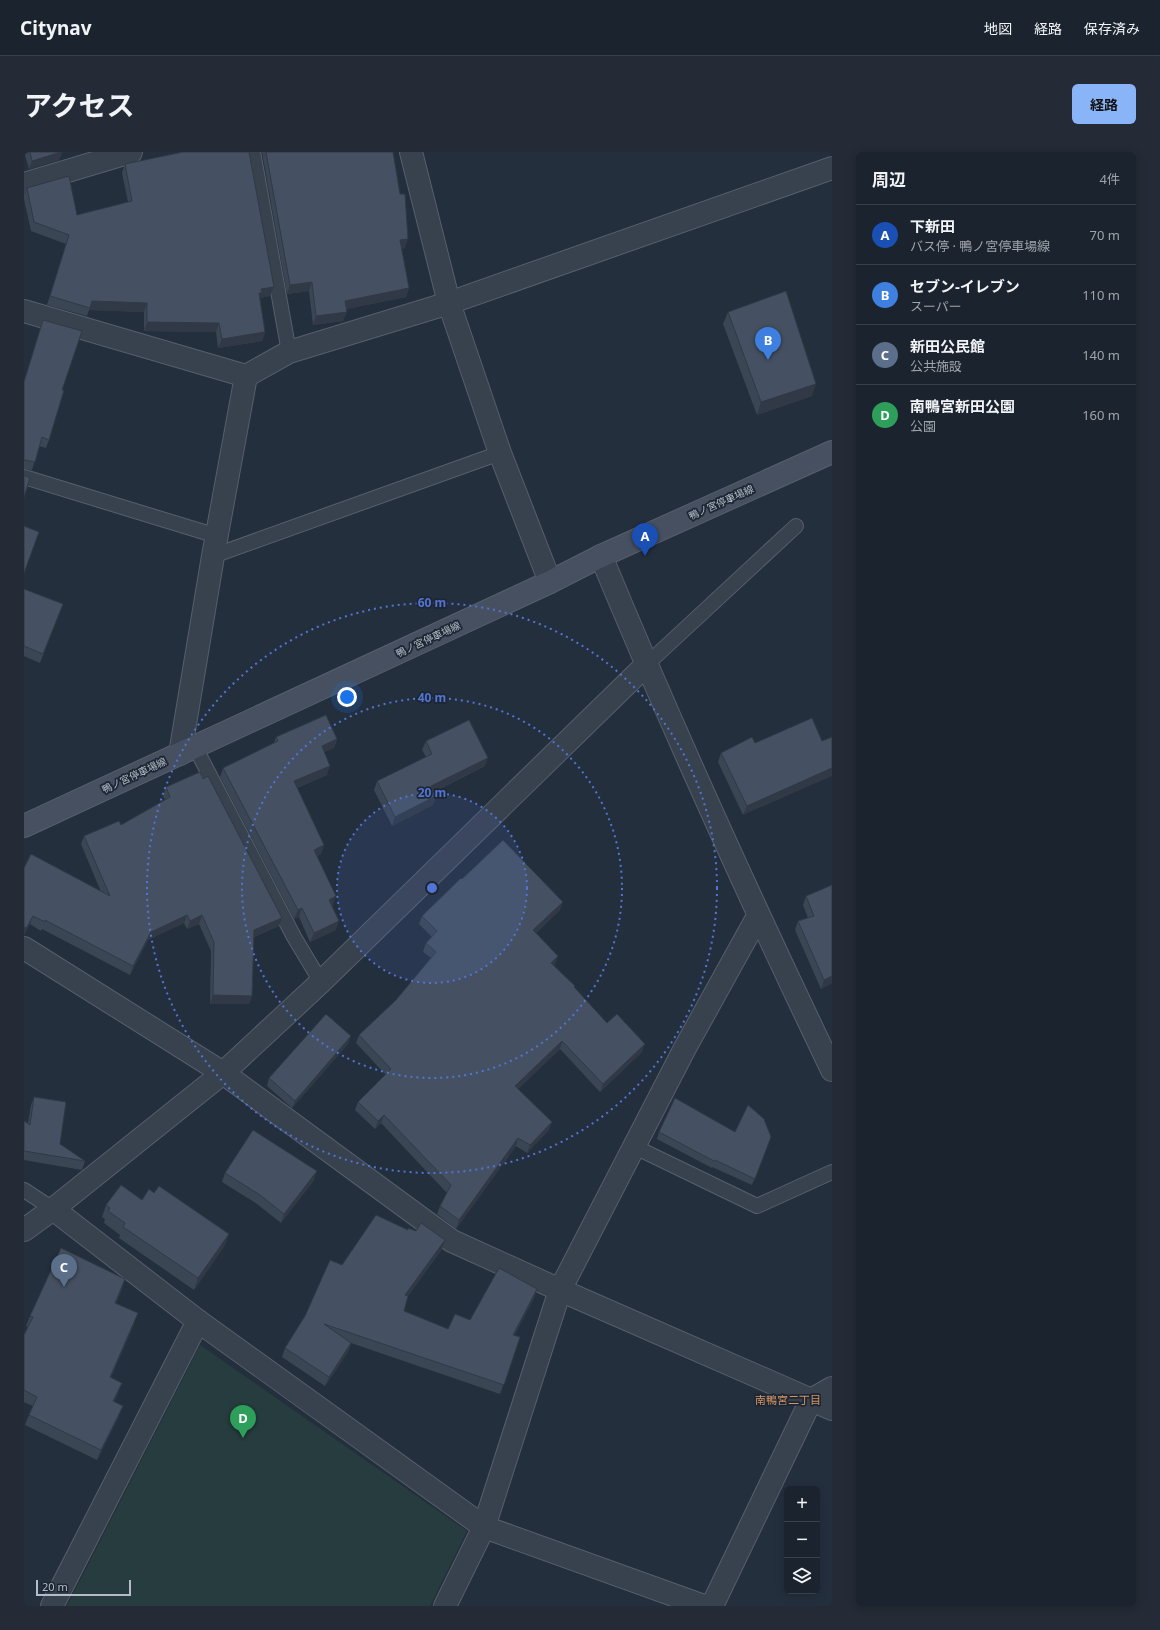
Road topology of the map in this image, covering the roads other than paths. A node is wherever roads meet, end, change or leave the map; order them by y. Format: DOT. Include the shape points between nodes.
graph roads {
  1 [pos="131,152"];
  2 [pos="253,152"];
  3 [pos="411,152"];
  4 [pos="832,168"];
  5 [pos="24,184"];
  6 [pos="449,303"];
  7 [pos="24,311"];
  8 [pos="289,352"];
  9 [pos="246,376"];
  10 [pos="832,452"];
  11 [pos="500,453"];
  12 [pos="24,477"];
  13 [pos="796,526"];
  14 [pos="215,546"];
  15 [pos="601,556"];
  16 [pos="550,582"];
  17 [pos="646,664"];
  18 [pos="188,751"];
  19 [pos="24,826"];
  20 [pos="758,916"];
  21 [pos="24,948"];
  22 [pos="321,982"];
  23 [pos="832,1070"];
  24 [pos="223,1073"];
  25 [pos="635,1147"];
  26 [pos="832,1172"];
  27 [pos="24,1190"];
  28 [pos="53,1209"];
  29 [pos="24,1230"];
  30 [pos="560,1290"];
  31 [pos="198,1321"];
  32 [pos="832,1388"];
  33 [pos="811,1400"];
  34 [pos="832,1409"];
  35 [pos="484,1527"];
  36 [pos="52,1606"];
  37 [pos="445,1606"];
  38 [pos="704,1606"];
  39 [pos="712,1606"];
  1 -- 5 [label="street"];
  2 -- 8 [label="lane"];
  3 -- 6 [label="street"];
  4 -- 6 [label="street"];
  6 -- 8 [label="street"];
  6 -- 11 [label="street"];
  7 -- 9 [label="street"];
  8 -- 9 [label="street"];
  9 -- 14 [label="street"];
  10 -- 15 [label="main road, 鴨ノ宮停車場線"];
  11 -- 14 [label="lane"];
  11 -- 16 [label="street"];
  12 -- 14 [label="lane"];
  13 -- 17 [label="lane"];
  14 -- 18 [label="street"];
  15 -- 16 [label="main road, 鴨ノ宮停車場線"];
  15 -- 17 [label="street"];
  16 -- 18 [label="main road, 鴨ノ宮停車場線"];
  17 -- 20 [label="street"];
  17 -- 22 [label="street"];
  18 -- 19 [label="main road, 鴨ノ宮停車場線"];
  18 -- 22 [label="lane"];
  20 -- 23 [label="street"];
  20 -- 25 [label="street" via="685,1048"];
  21 -- 24 [label="street"];
  22 -- 24 [label="street"];
  24 -- 28 [label="street"];
  24 -- 30 [label="street" via="452,1241"];
  25 -- 26 [label="lane" via="756,1206"];
  25 -- 30 [label="street"];
  27 -- 28 [label="lane"];
  28 -- 29 [label="street"];
  28 -- 31 [label="street"];
  30 -- 33 [label="street"];
  30 -- 35 [label="street"];
  31 -- 35 [label="street"];
  31 -- 36 [label="street"];
  32 -- 33 [label="street"];
  33 -- 34 [label="street"];
  33 -- 39 [label="street"];
  35 -- 37 [label="street"];
  35 -- 38 [label="street"];
}
